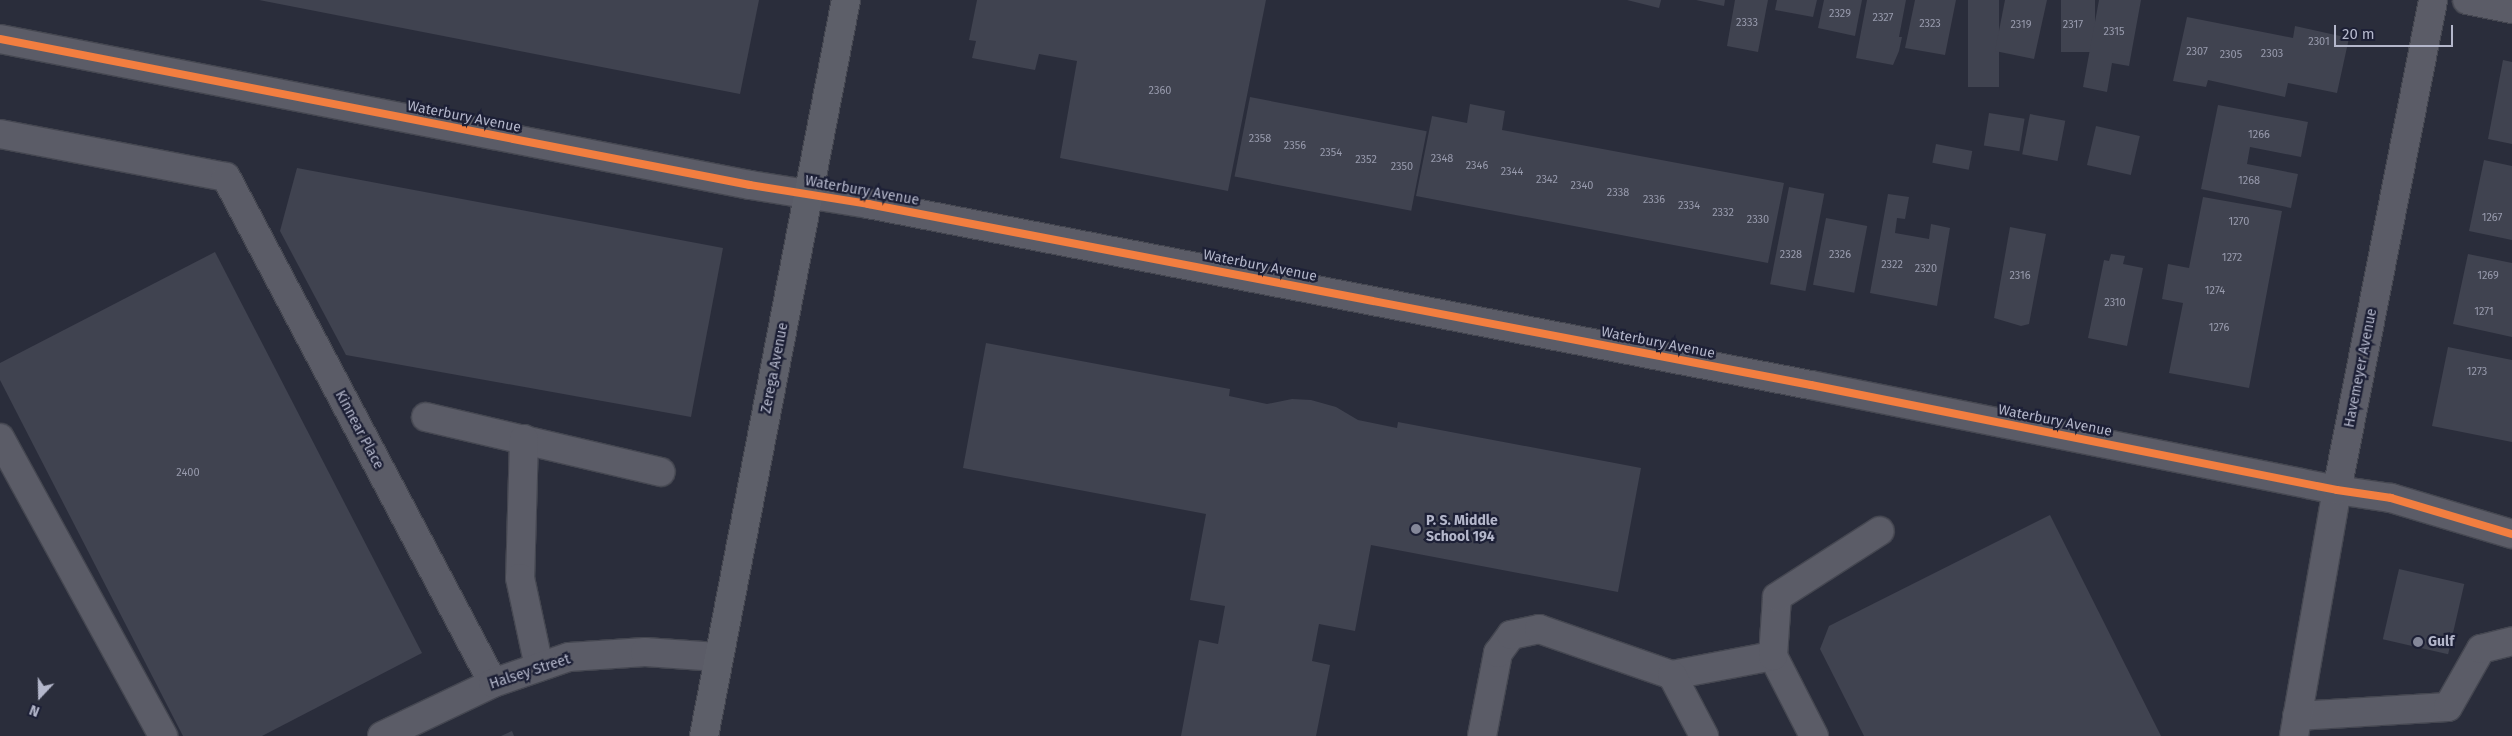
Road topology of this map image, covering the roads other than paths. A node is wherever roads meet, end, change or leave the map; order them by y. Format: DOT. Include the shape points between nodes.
graph roads {
  1 [pos="846,0"];
  2 [pos="2433,0"];
  3 [pos="2468,0"];
  4 [pos="2512,9"];
  5 [pos="0,39"];
  6 [pos="0,134"];
  7 [pos="808,194"];
  8 [pos="426,417"];
  9 [pos="0,438"];
  10 [pos="524,438"];
  11 [pos="662,472"];
  12 [pos="2337,490"];
  13 [pos="1880,531"];
  14 [pos="2512,534"];
  15 [pos="2512,641"];
  16 [pos="1773,656"];
  17 [pos="718,657"];
  18 [pos="539,667"];
  19 [pos="1672,675"];
  20 [pos="493,683"];
  21 [pos="2296,726"];
  22 [pos="163,736"];
  23 [pos="382,736"];
  24 [pos="704,736"];
  25 [pos="1482,736"];
  26 [pos="1704,736"];
  27 [pos="1814,736"];
  1 -- 7 [label="main road, Zerega Avenue"];
  2 -- 12 [label="street, Havemeyer Avenue"];
  3 -- 4 [label="street"];
  5 -- 7 [label="street, Waterbury Avenue"];
  6 -- 20 [label="street, Kinnear Place" via="226,177"];
  7 -- 12 [label="street, Waterbury Avenue" via="1792,381"];
  7 -- 17 [label="main road, Zerega Avenue"];
  8 -- 10 [label="street"];
  9 -- 22 [label="street"];
  10 -- 11 [label="street"];
  10 -- 18 [label="street" via="520,578"];
  12 -- 14 [label="street, Waterbury Avenue" via="2391,498"];
  12 -- 21 [label="street, Havemeyer Avenue"];
  13 -- 16 [label="street" via="1777,596"];
  15 -- 21 [label="street" via="2481,649 2448,706"];
  16 -- 19 [label="street"];
  16 -- 27 [label="street"];
  17 -- 18 [label="street, Halsey Street" via="645,652 569,658"];
  17 -- 24 [label="main road, Zerega Avenue"];
  18 -- 20 [label="street, Halsey Street"];
  19 -- 25 [label="street" via="1539,629 1510,635 1498,653"];
  19 -- 26 [label="street"];
  20 -- 23 [label="street, Halsey Street"];
}
